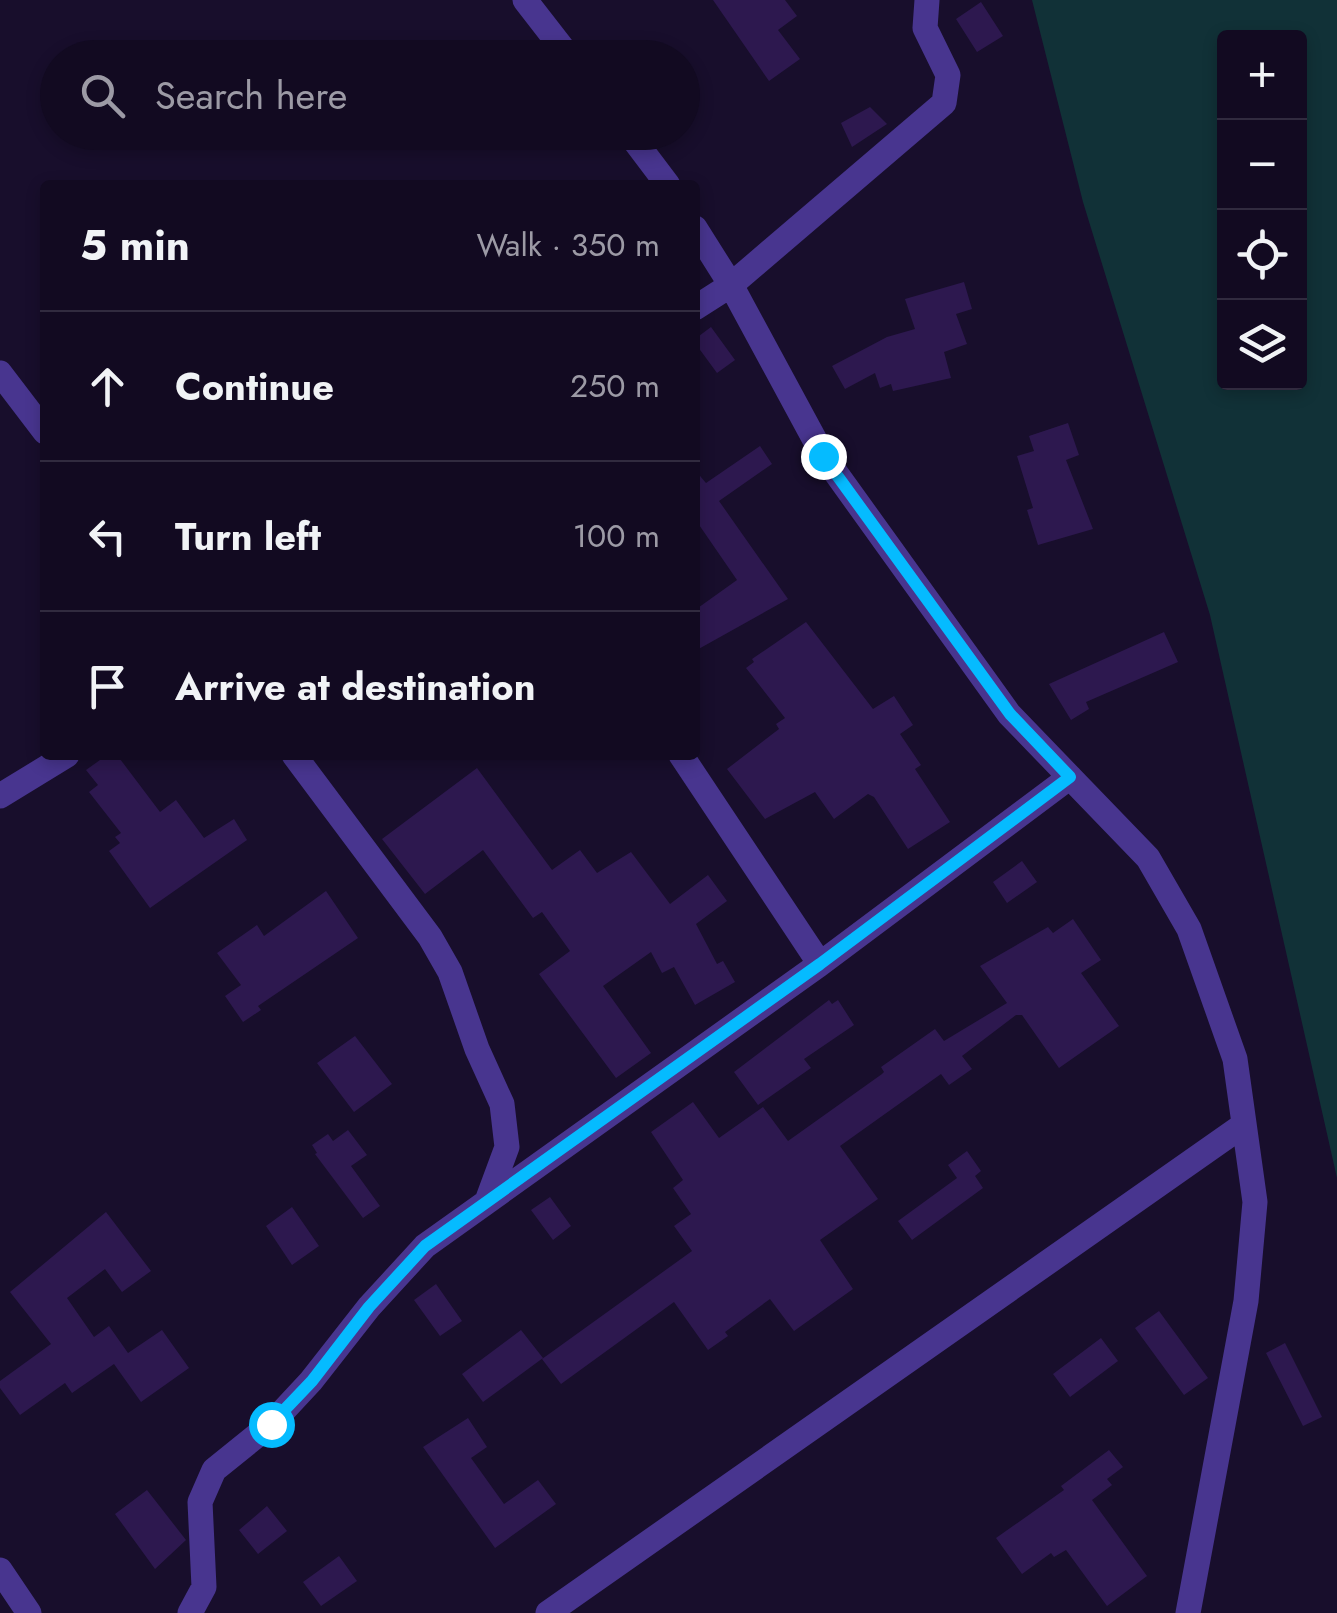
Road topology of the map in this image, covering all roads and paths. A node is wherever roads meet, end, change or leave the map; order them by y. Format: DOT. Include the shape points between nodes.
graph roads {
  1 [pos="525,0"];
  2 [pos="927,0"];
  3 [pos="556,40"];
  4 [pos="642,150"];
  5 [pos="664,180"];
  6 [pos="700,236"];
  7 [pos="732,285"];
  8 [pos="700,305"];
  9 [pos="0,373"];
  10 [pos="40,425"];
  11 [pos="58,760"];
  12 [pos="298,760"];
  13 [pos="684,760"];
  14 [pos="1070,777"];
  15 [pos="0,796"];
  16 [pos="820,964"];
  17 [pos="1242,1126"];
  18 [pos="486,1202"];
  19 [pos="0,1570"];
  20 [pos="29,1613"];
  21 [pos="190,1613"];
  22 [pos="548,1613"];
  23 [pos="1188,1613"];
  1 -- 3 [label="street"];
  2 -- 7 [label="street" via="925,28 948,75 944,103"];
  4 -- 5 [label="street"];
  6 -- 7 [label="street"];
  7 -- 8 [label="street"];
  7 -- 14 [label="street" via="823,456 1010,714"];
  9 -- 10 [label="street"];
  11 -- 15 [label="street"];
  12 -- 18 [label="street" via="450,972 502,1104 507,1147"];
  13 -- 16 [label="street"];
  14 -- 16 [label="street"];
  14 -- 17 [label="street" via="1148,858 1188,929 1235,1060"];
  16 -- 18 [label="street"];
  17 -- 22 [label="street"];
  17 -- 23 [label="street" via="1255,1202 1246,1301"];
  18 -- 21 [label="street" via="425,1246 312,1381 214,1470 200,1502 204,1587"];
  19 -- 20 [label="street"];
}
